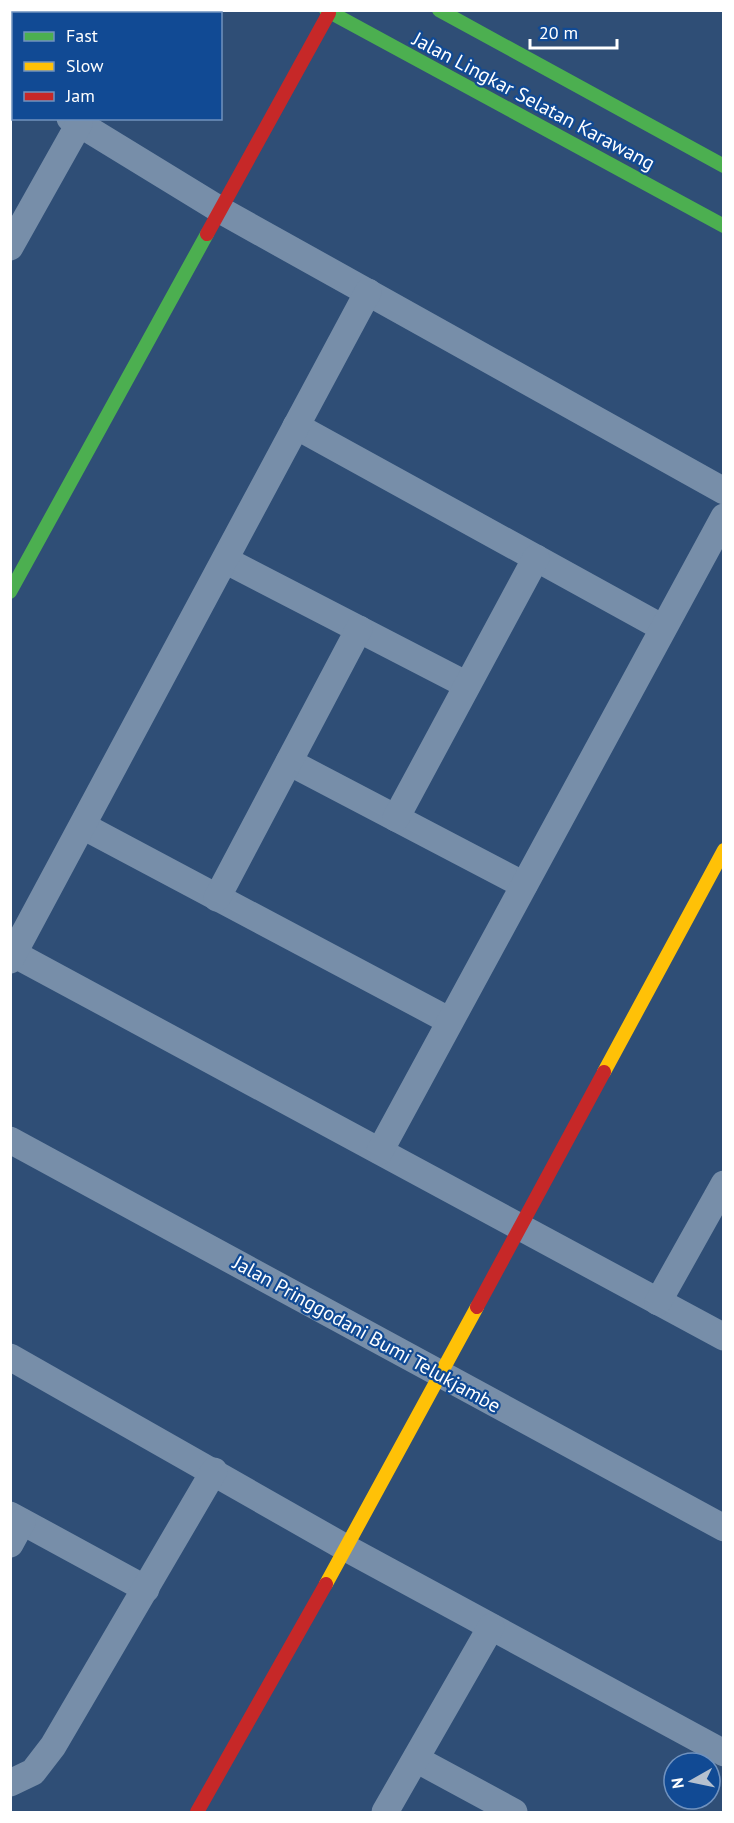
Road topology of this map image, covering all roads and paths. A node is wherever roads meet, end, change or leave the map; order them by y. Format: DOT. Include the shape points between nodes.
graph roads {
  1 [pos="439,10"];
  2 [pos="328,11"];
  3 [pos="75,121"];
  4 [pos="723,166"];
  5 [pos="222,211"];
  6 [pos="723,226"];
  7 [pos="10,247"];
  8 [pos="368,292"];
  9 [pos="296,426"];
  10 [pos="723,491"];
  11 [pos="723,517"];
  12 [pos="536,558"];
  13 [pos="225,560"];
  14 [pos="10,592"];
  15 [pos="663,628"];
  16 [pos="359,629"];
  17 [pos="467,685"];
  18 [pos="289,762"];
  19 [pos="396,818"];
  20 [pos="83,826"];
  21 [pos="723,850"];
  22 [pos="525,885"];
  23 [pos="217,897"];
  24 [pos="13,957"];
  25 [pos="450,1021"];
  26 [pos="10,1140"];
  27 [pos="380,1151"];
  28 [pos="723,1184"];
  29 [pos="519,1227"];
  30 [pos="658,1302"];
  31 [pos="723,1337"];
  32 [pos="10,1357"];
  33 [pos="440,1373"];
  34 [pos="214,1471"];
  35 [pos="14,1527"];
  36 [pos="723,1528"];
  37 [pos="346,1548"];
  38 [pos="146,1589"];
  39 [pos="492,1627"];
  40 [pos="723,1753"];
  41 [pos="416,1759"];
  42 [pos="10,1783"];
  43 [pos="197,1812"];
  44 [pos="385,1812"];
  45 [pos="514,1812"];
  1 -- 4 [label="street, Jalan Lingkar Selatan Karawang"];
  2 -- 5 [label="street"];
  2 -- 6 [label="street, Jalan Lingkar Selatan Karawang"];
  3 -- 5 [label="street"];
  3 -- 7 [label="street"];
  5 -- 8 [label="street"];
  5 -- 14 [label="street"];
  8 -- 9 [label="street"];
  8 -- 10 [label="street"];
  9 -- 12 [label="street"];
  9 -- 13 [label="street"];
  11 -- 15 [label="street"];
  12 -- 15 [label="street"];
  12 -- 17 [label="street"];
  13 -- 16 [label="street"];
  13 -- 20 [label="street"];
  15 -- 22 [label="street"];
  16 -- 17 [label="street"];
  16 -- 18 [label="street"];
  17 -- 19 [label="street"];
  18 -- 19 [label="street"];
  18 -- 23 [label="street"];
  19 -- 22 [label="street"];
  20 -- 23 [label="street"];
  20 -- 24 [label="street"];
  21 -- 29 [label="street"];
  22 -- 25 [label="street"];
  23 -- 25 [label="street"];
  24 -- 27 [label="street"];
  25 -- 27 [label="street"];
  26 -- 33 [label="street, Jalan Pringgodani Bumi Telukjambe"];
  27 -- 29 [label="street"];
  28 -- 30 [label="street"];
  29 -- 30 [label="street"];
  29 -- 33 [label="street"];
  30 -- 31 [label="street"];
  32 -- 34 [label="street"];
  33 -- 36 [label="street, Jalan Pringgodani Bumi Telukjambe"];
  33 -- 37 [label="street"];
  34 -- 37 [label="street"];
  34 -- 38 [label="street"];
  35 -- 38 [label="street"];
  37 -- 39 [label="street"];
  37 -- 43 [label="street"];
  38 -- 42 [label="street" via="42,1761 33,1772"];
  39 -- 40 [label="street"];
  39 -- 41 [label="street"];
  41 -- 44 [label="street"];
  41 -- 45 [label="street"];
}
